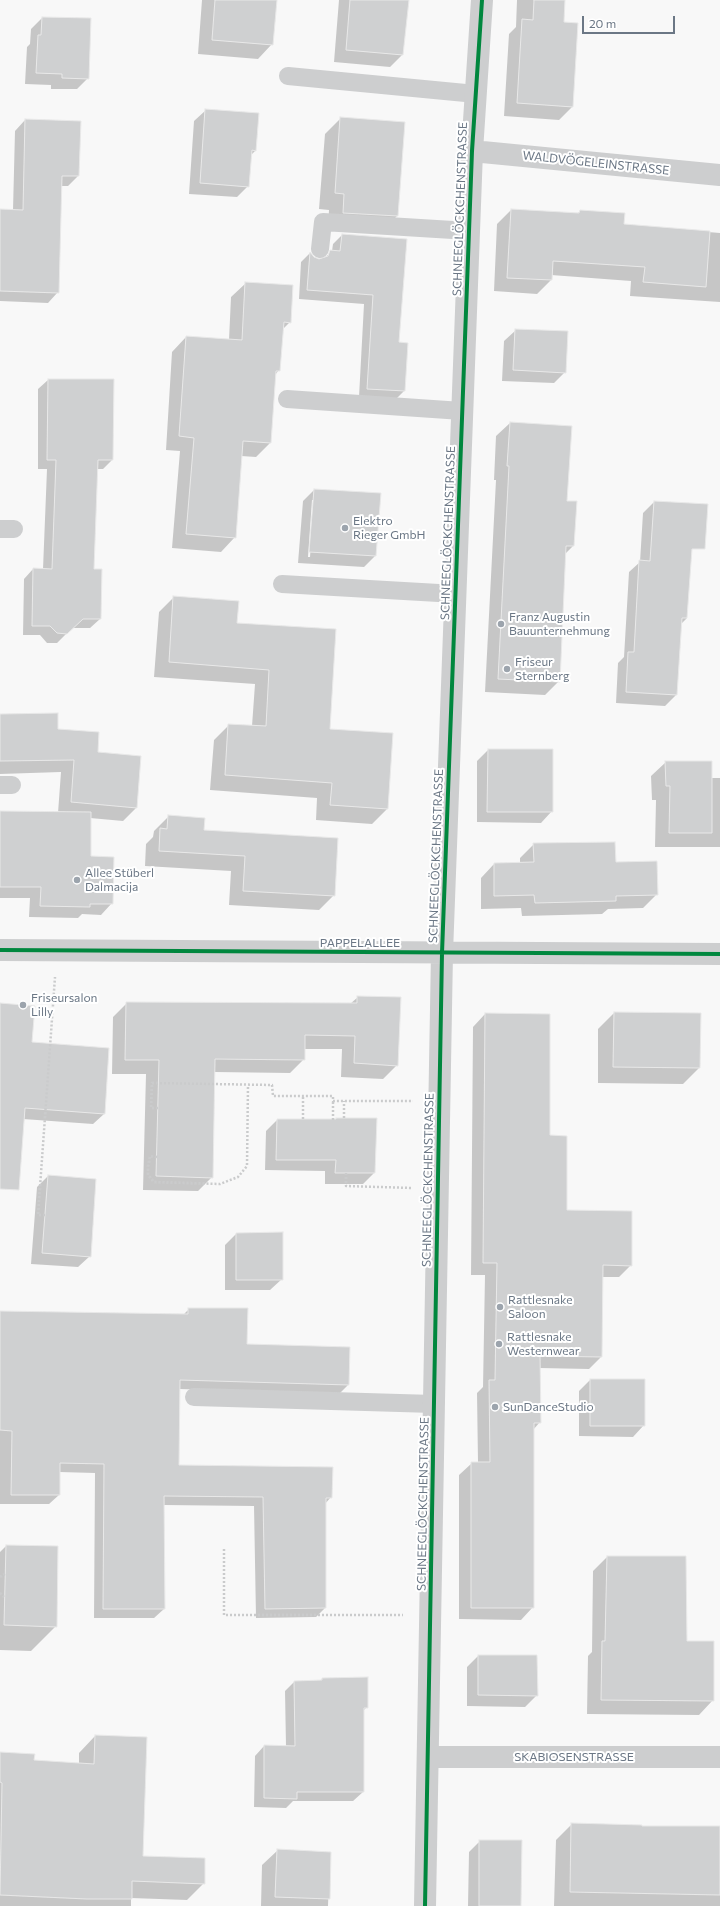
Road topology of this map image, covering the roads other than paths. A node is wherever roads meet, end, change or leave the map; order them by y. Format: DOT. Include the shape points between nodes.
graph roads {
  1 [pos="482,0"];
  2 [pos="288,76"];
  3 [pos="476,94"];
  4 [pos="472,151"];
  5 [pos="720,176"];
  6 [pos="469,232"];
  7 [pos="320,249"];
  8 [pos="287,399"];
  9 [pos="462,411"];
  10 [pos="282,584"];
  11 [pos="456,594"];
  12 [pos="0,950"];
  13 [pos="442,953"];
  14 [pos="720,954"];
  15 [pos="194,1397"];
  16 [pos="434,1404"];
  17 [pos="428,1757"];
  18 [pos="720,1757"];
  19 [pos="425,1906"];
  1 -- 3 [label="street, SCHNEEGLÖCKCHENSTRASSE"];
  2 -- 3 [label="lane"];
  3 -- 4 [label="street, SCHNEEGLÖCKCHENSTRASSE"];
  4 -- 5 [label="street, WALDVÖGELEINSTRASSE"];
  4 -- 6 [label="street, SCHNEEGLÖCKCHENSTRASSE"];
  6 -- 7 [label="lane" via="322,222"];
  6 -- 9 [label="street, SCHNEEGLÖCKCHENSTRASSE"];
  8 -- 9 [label="lane"];
  9 -- 11 [label="street, SCHNEEGLÖCKCHENSTRASSE"];
  10 -- 11 [label="lane"];
  11 -- 13 [label="street, SCHNEEGLÖCKCHENSTRASSE"];
  12 -- 13 [label="street, PAPPELALLEE"];
  13 -- 14 [label="street, PAPPELALLEE"];
  13 -- 16 [label="street, SCHNEEGLÖCKCHENSTRASSE"];
  15 -- 16 [label="lane"];
  16 -- 17 [label="street, SCHNEEGLÖCKCHENSTRASSE"];
  17 -- 18 [label="street, SKABIOSENSTRASSE"];
  17 -- 19 [label="street, SCHNEEGLÖCKCHENSTRASSE"];
}
